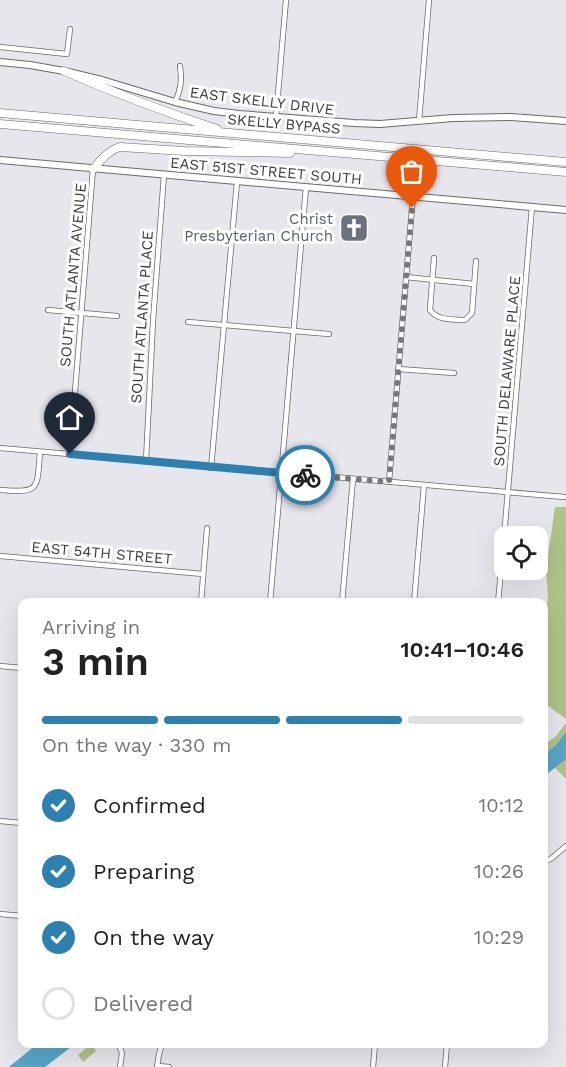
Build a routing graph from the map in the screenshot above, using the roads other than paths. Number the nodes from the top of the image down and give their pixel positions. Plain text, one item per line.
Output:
1 (286, 0) edge
2 (429, 0) edge
3 (70, 28) dead end
4 (0, 47) edge
5 (6, 48) junction
6 (3, 63) edge
7 (180, 66) dead end
8 (64, 70) junction
9 (175, 102) junction
10 (0, 113) edge
11 (276, 117) junction
12 (566, 120) edge
13 (419, 122) junction
14 (0, 124) edge
15 (230, 133) junction
16 (364, 155) junction
17 (0, 160) edge
18 (566, 162) edge
19 (93, 169) junction
20 (566, 172) edge
21 (164, 175) junction
22 (237, 182) junction
23 (306, 187) junction
24 (413, 196) junction
25 (532, 207) junction
26 (566, 210) edge
27 (434, 258) dead end
28 (476, 261) dead end
29 (406, 277) junction
30 (433, 280) junction
31 (474, 284) junction
32 (48, 310) dead end
33 (82, 313) junction
34 (117, 316) dead end
35 (188, 322) dead end
36 (223, 325) junction
37 (293, 331) junction
38 (329, 334) dead end
39 (398, 369) junction
40 (454, 373) dead end
41 (0, 448) edge
42 (40, 452) junction
43 (70, 454) junction
44 (146, 461) junction
45 (211, 468) junction
46 (282, 473) junction
47 (353, 479) junction
48 (389, 482) junction
49 (424, 485) junction
50 (0, 490) edge
51 (508, 492) junction
52 (564, 497) dead end
53 (505, 526) edge
54 (207, 528) dead end
55 (0, 556) edge
56 (203, 574) junction
57 (500, 580) edge
58 (201, 598) edge
59 (270, 598) edge
60 (342, 598) edge
61 (414, 598) edge
62 (498, 598) edge
63 (0, 666) edge
64 (18, 668) edge
65 (0, 821) edge
66 (18, 823) edge
67 (566, 846) edge
68 (548, 860) edge
69 (0, 914) edge
70 (18, 916) edge
71 (120, 1048) dead end
72 (161, 1048) edge
73 (375, 1048) edge
74 (447, 1048) edge
75 (158, 1066) edge
76 (120, 1067) edge
77 (169, 1067) edge
78 (373, 1067) edge
79 (445, 1067) edge

1 - 11 street
2 - 13 street
3 - 5 street
4 - 5 street
5 - 6 street
6 - 8 main road, EAST SKELLY DRIVE
7 - 9 street
8 - 9 main road, EAST SKELLY DRIVE
8 - 15 highway
9 - 11 main road, EAST SKELLY DRIVE
10 - 15 highway, SKELLY BYPASS
11 - 13 main road, EAST SKELLY DRIVE
12 - 13 main road, EAST SKELLY DRIVE
14 - 16 highway, SKELLY BYPASS
15 - 18 highway, SKELLY BYPASS
16 - 19 highway
16 - 20 highway, SKELLY BYPASS
17 - 19 main road, EAST 51ST STREET SOUTH
19 - 21 main road, EAST 51ST STREET SOUTH
19 - 33 street, SOUTH ATLANTA AVENUE
21 - 22 main road, EAST 51ST STREET SOUTH
21 - 44 street, SOUTH ATLANTA PLACE
22 - 23 main road, EAST 51ST STREET SOUTH
22 - 36 street
23 - 24 main road, EAST 51ST STREET SOUTH
23 - 37 street
24 - 25 main road, EAST 51ST STREET SOUTH
24 - 29 street
25 - 26 main road, EAST 51ST STREET SOUTH
25 - 51 street, SOUTH DELAWARE PLACE
27 - 30 street
28 - 31 street
29 - 30 street
29 - 39 street
30 - 31 street
30 - 31 street
32 - 33 street
33 - 34 street
33 - 43 street, SOUTH ATLANTA AVENUE
35 - 36 street
36 - 37 street
36 - 45 street
37 - 38 street
37 - 46 street
39 - 40 street
39 - 48 street
41 - 42 street
42 - 43 street
42 - 50 street
43 - 44 street
44 - 45 street
45 - 46 street
46 - 47 street
46 - 59 street
47 - 48 street
47 - 60 street
48 - 49 street
49 - 51 street
49 - 61 street
51 - 52 street
51 - 53 street, SOUTH DELAWARE PLACE
54 - 56 street
55 - 56 street, EAST 54TH STREET
56 - 58 street
57 - 62 street, SOUTH DELAWARE PLACE
63 - 64 street
65 - 66 street
67 - 68 street
69 - 70 street
71 - 76 street
72 - 75 street
73 - 78 street
74 - 79 street
75 - 77 street

